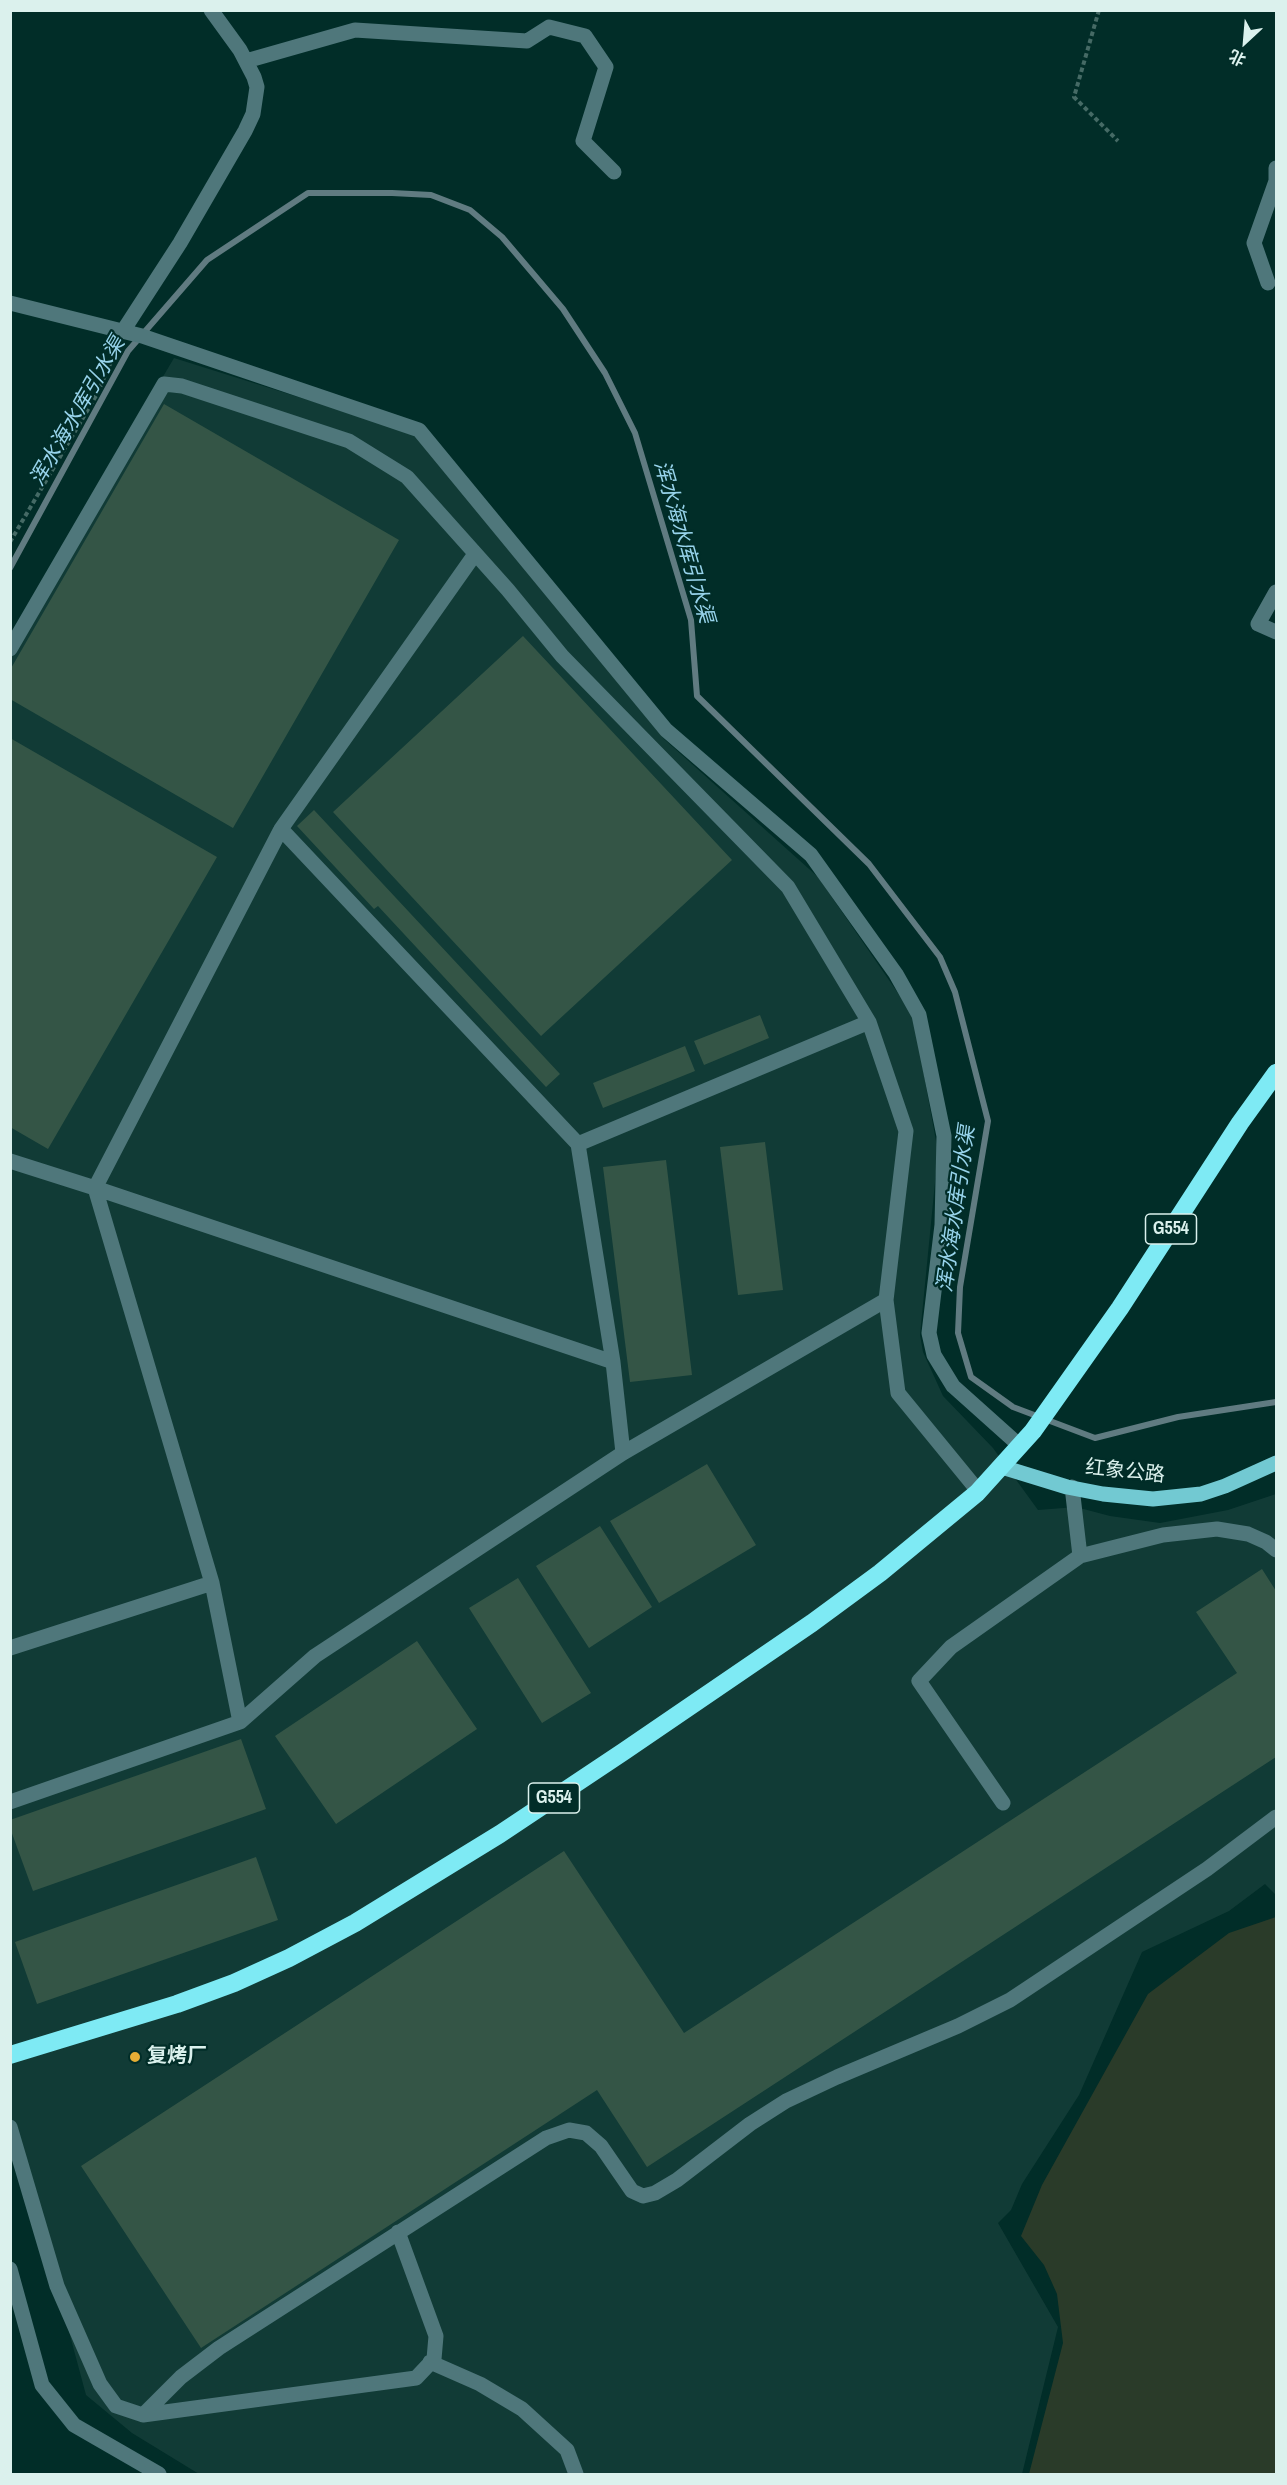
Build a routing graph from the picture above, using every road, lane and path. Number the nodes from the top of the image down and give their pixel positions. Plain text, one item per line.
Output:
1 (211, 10) edge
2 (1099, 10) edge
3 (246, 61) junction
4 (1118, 141) dead end
5 (1276, 168) edge
6 (615, 171) dead end
7 (1268, 284) dead end
8 (10, 303) edge
9 (123, 331) junction
10 (10, 542) edge
11 (475, 554) junction
12 (1276, 592) edge
13 (1276, 632) edge
14 (10, 649) edge
15 (280, 829) junction
16 (869, 1022) junction
17 (1276, 1073) edge
18 (578, 1144) junction
19 (10, 1161) edge
20 (95, 1188) junction
21 (886, 1300) junction
22 (613, 1362) junction
23 (1020, 1446) junction
24 (623, 1453) junction
25 (1276, 1463) edge
26 (1002, 1467) junction
27 (1072, 1487) junction
28 (979, 1492) junction
29 (1276, 1550) edge
30 (1080, 1556) junction
31 (212, 1583) junction
32 (10, 1648) edge
33 (240, 1722) junction
34 (10, 1802) edge
35 (1004, 1803) dead end
36 (1276, 1817) edge
37 (10, 2055) edge
38 (10, 2127) edge
39 (398, 2232) junction
40 (10, 2269) edge
41 (430, 2362) junction
42 (143, 2415) junction
43 (159, 2475) edge
44 (576, 2475) edge

1 - 3 street
2 - 4 path
3 - 6 street
3 - 9 street
5 - 7 street
8 - 9 street
9 - 10 path
9 - 23 street
11 - 14 street
11 - 15 street
11 - 16 street
12 - 13 street
15 - 18 street
15 - 20 street
16 - 18 street
16 - 21 street
17 - 23 highway, G554
18 - 22 street
19 - 20 street
20 - 22 street
20 - 31 street
21 - 24 street
21 - 28 street
22 - 24 street
23 - 26 highway, G554
24 - 33 street
25 - 27 main road, 红象公路
26 - 27 main road, 红象公路
26 - 28 highway, G554
27 - 30 street
28 - 37 highway, G554
29 - 30 street
30 - 35 street
31 - 32 street
31 - 33 street
33 - 34 street
36 - 39 street
38 - 42 street
39 - 41 street
39 - 42 street
40 - 43 street
41 - 42 street
41 - 44 street

